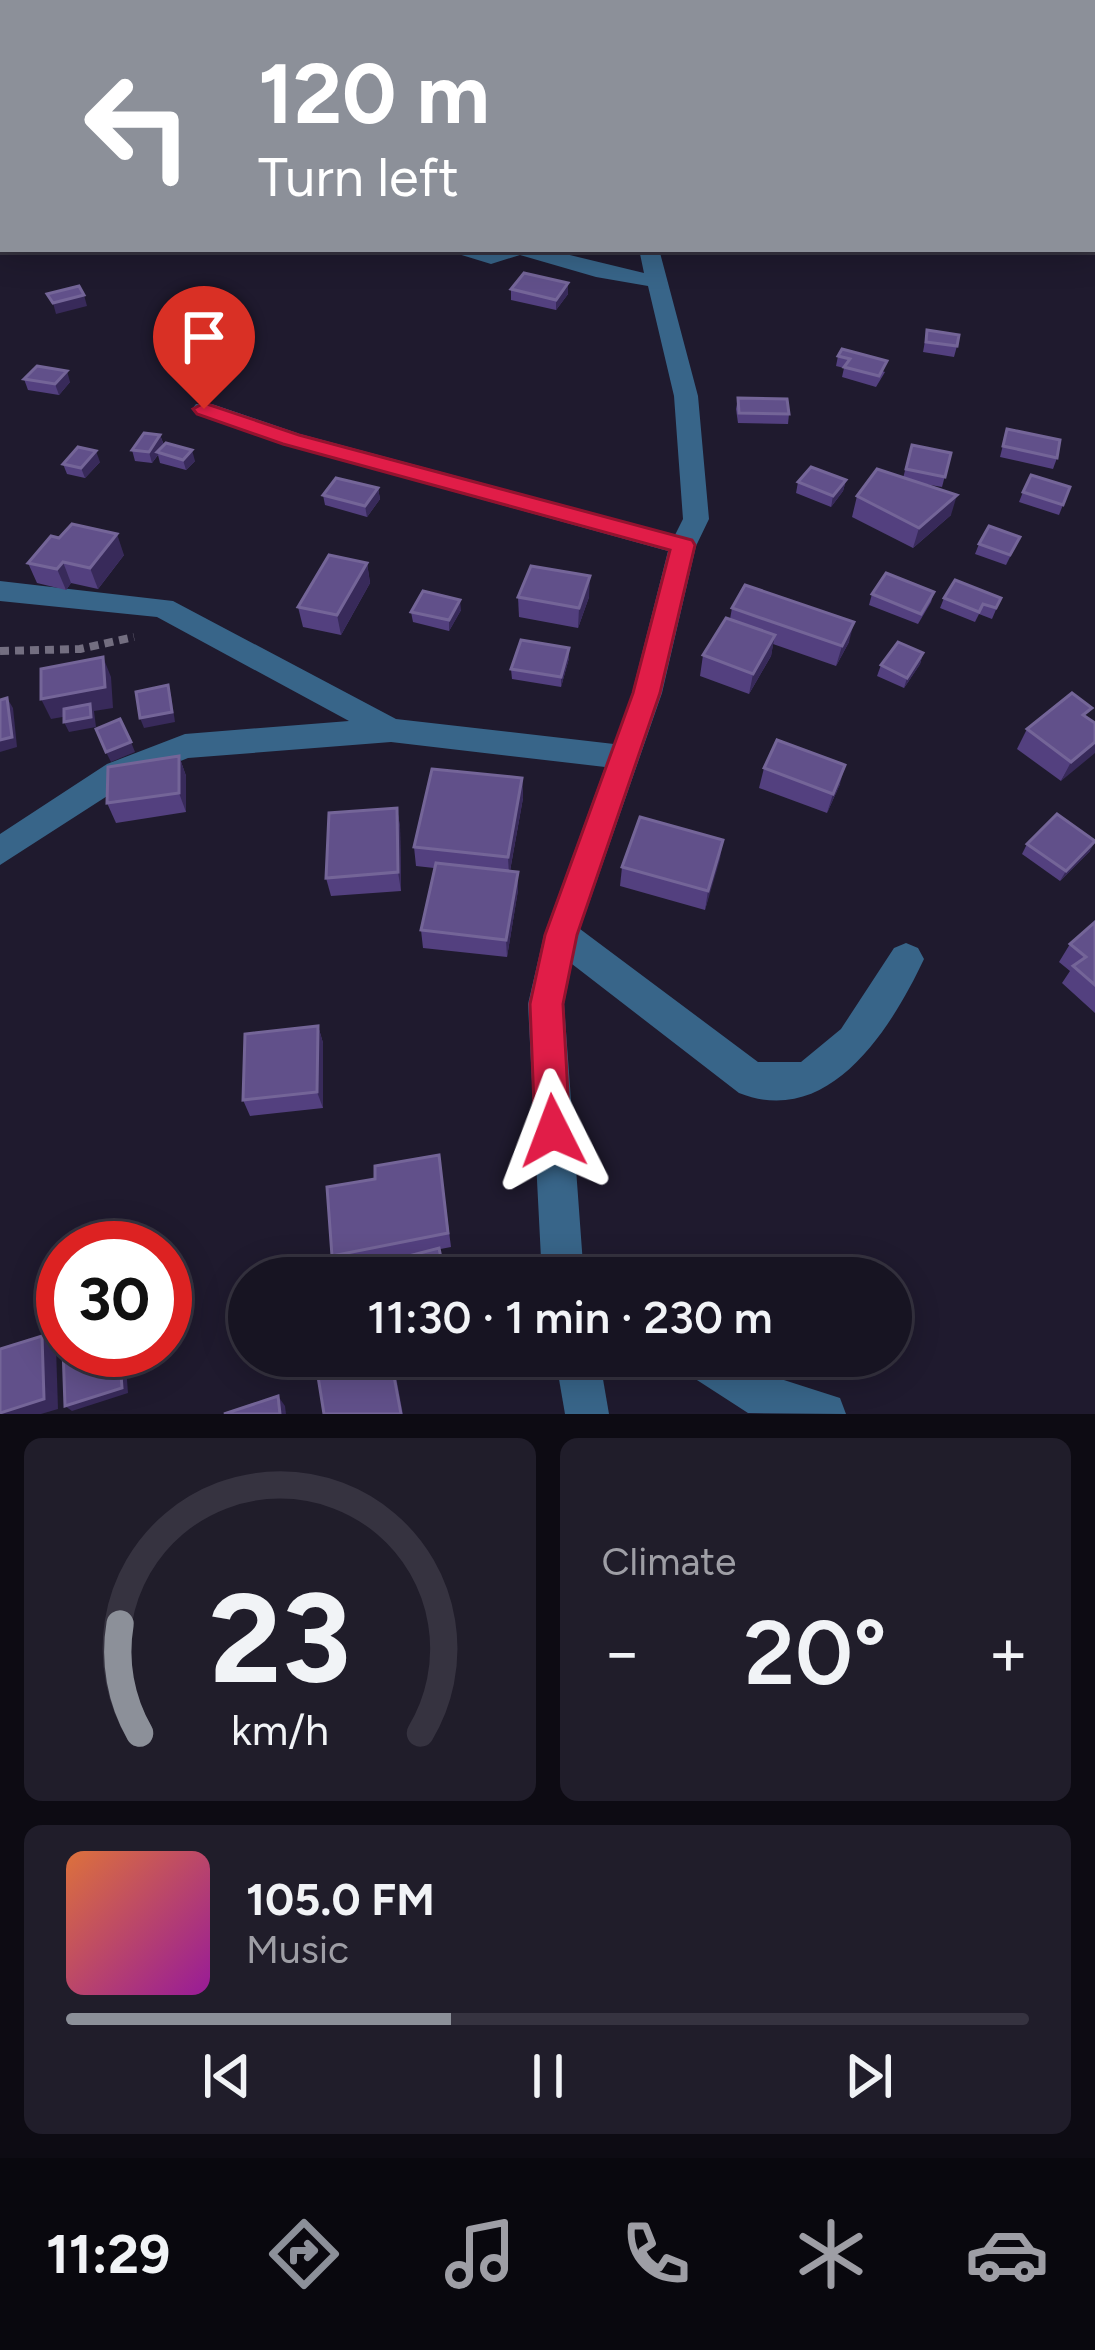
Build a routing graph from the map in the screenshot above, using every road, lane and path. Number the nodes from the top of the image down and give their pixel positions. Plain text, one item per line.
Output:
1 (465, 252) edge
2 (510, 252) edge
3 (530, 252) edge
4 (650, 252) edge
5 (659, 282) junction
6 (204, 409) dead end
7 (683, 545) junction
8 (0, 591) edge
9 (163, 608) junction
10 (0, 652) edge
11 (391, 730) junction
12 (624, 757) junction
13 (0, 851) edge
14 (561, 935) junction
15 (906, 958) dead end
16 (568, 1257) edge
17 (581, 1377) edge
18 (728, 1377) edge
19 (587, 1414) edge
20 (824, 1414) edge

1 - 2 street
3 - 5 street
4 - 5 street
5 - 7 street
6 - 7 street
7 - 12 street
8 - 9 street
9 - 10 path
9 - 11 street
11 - 12 street
11 - 13 street
12 - 14 street
14 - 15 street
14 - 16 street
17 - 19 street
18 - 20 street

